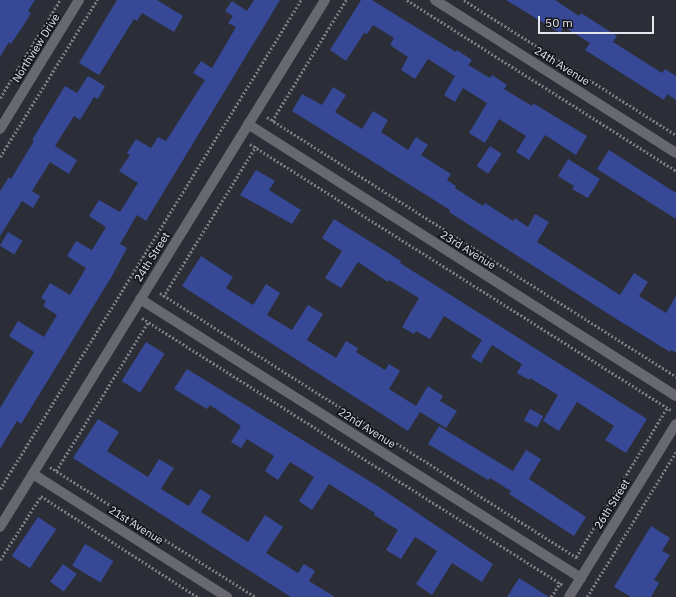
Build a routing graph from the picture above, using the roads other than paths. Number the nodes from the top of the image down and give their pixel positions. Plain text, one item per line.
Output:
1 (80, 0) edge
2 (325, 0) edge
3 (435, 0) edge
4 (248, 124) junction
5 (0, 129) edge
6 (676, 153) edge
7 (140, 299) junction
8 (676, 396) edge
9 (676, 424) edge
10 (33, 474) junction
11 (0, 527) edge
12 (581, 578) junction
13 (571, 594) edge
14 (227, 597) edge

1 - 5 street, Northview Drive
2 - 4 street, 24th Street
3 - 6 street, 24th Avenue
4 - 7 street, 24th Street
4 - 8 street, 23rd Avenue
7 - 10 street, 24th Street
7 - 12 street, 22nd Avenue
9 - 12 street, 26th Street
10 - 11 street, 24th Street
10 - 14 street, 21st Avenue
12 - 13 street, 26th Street

